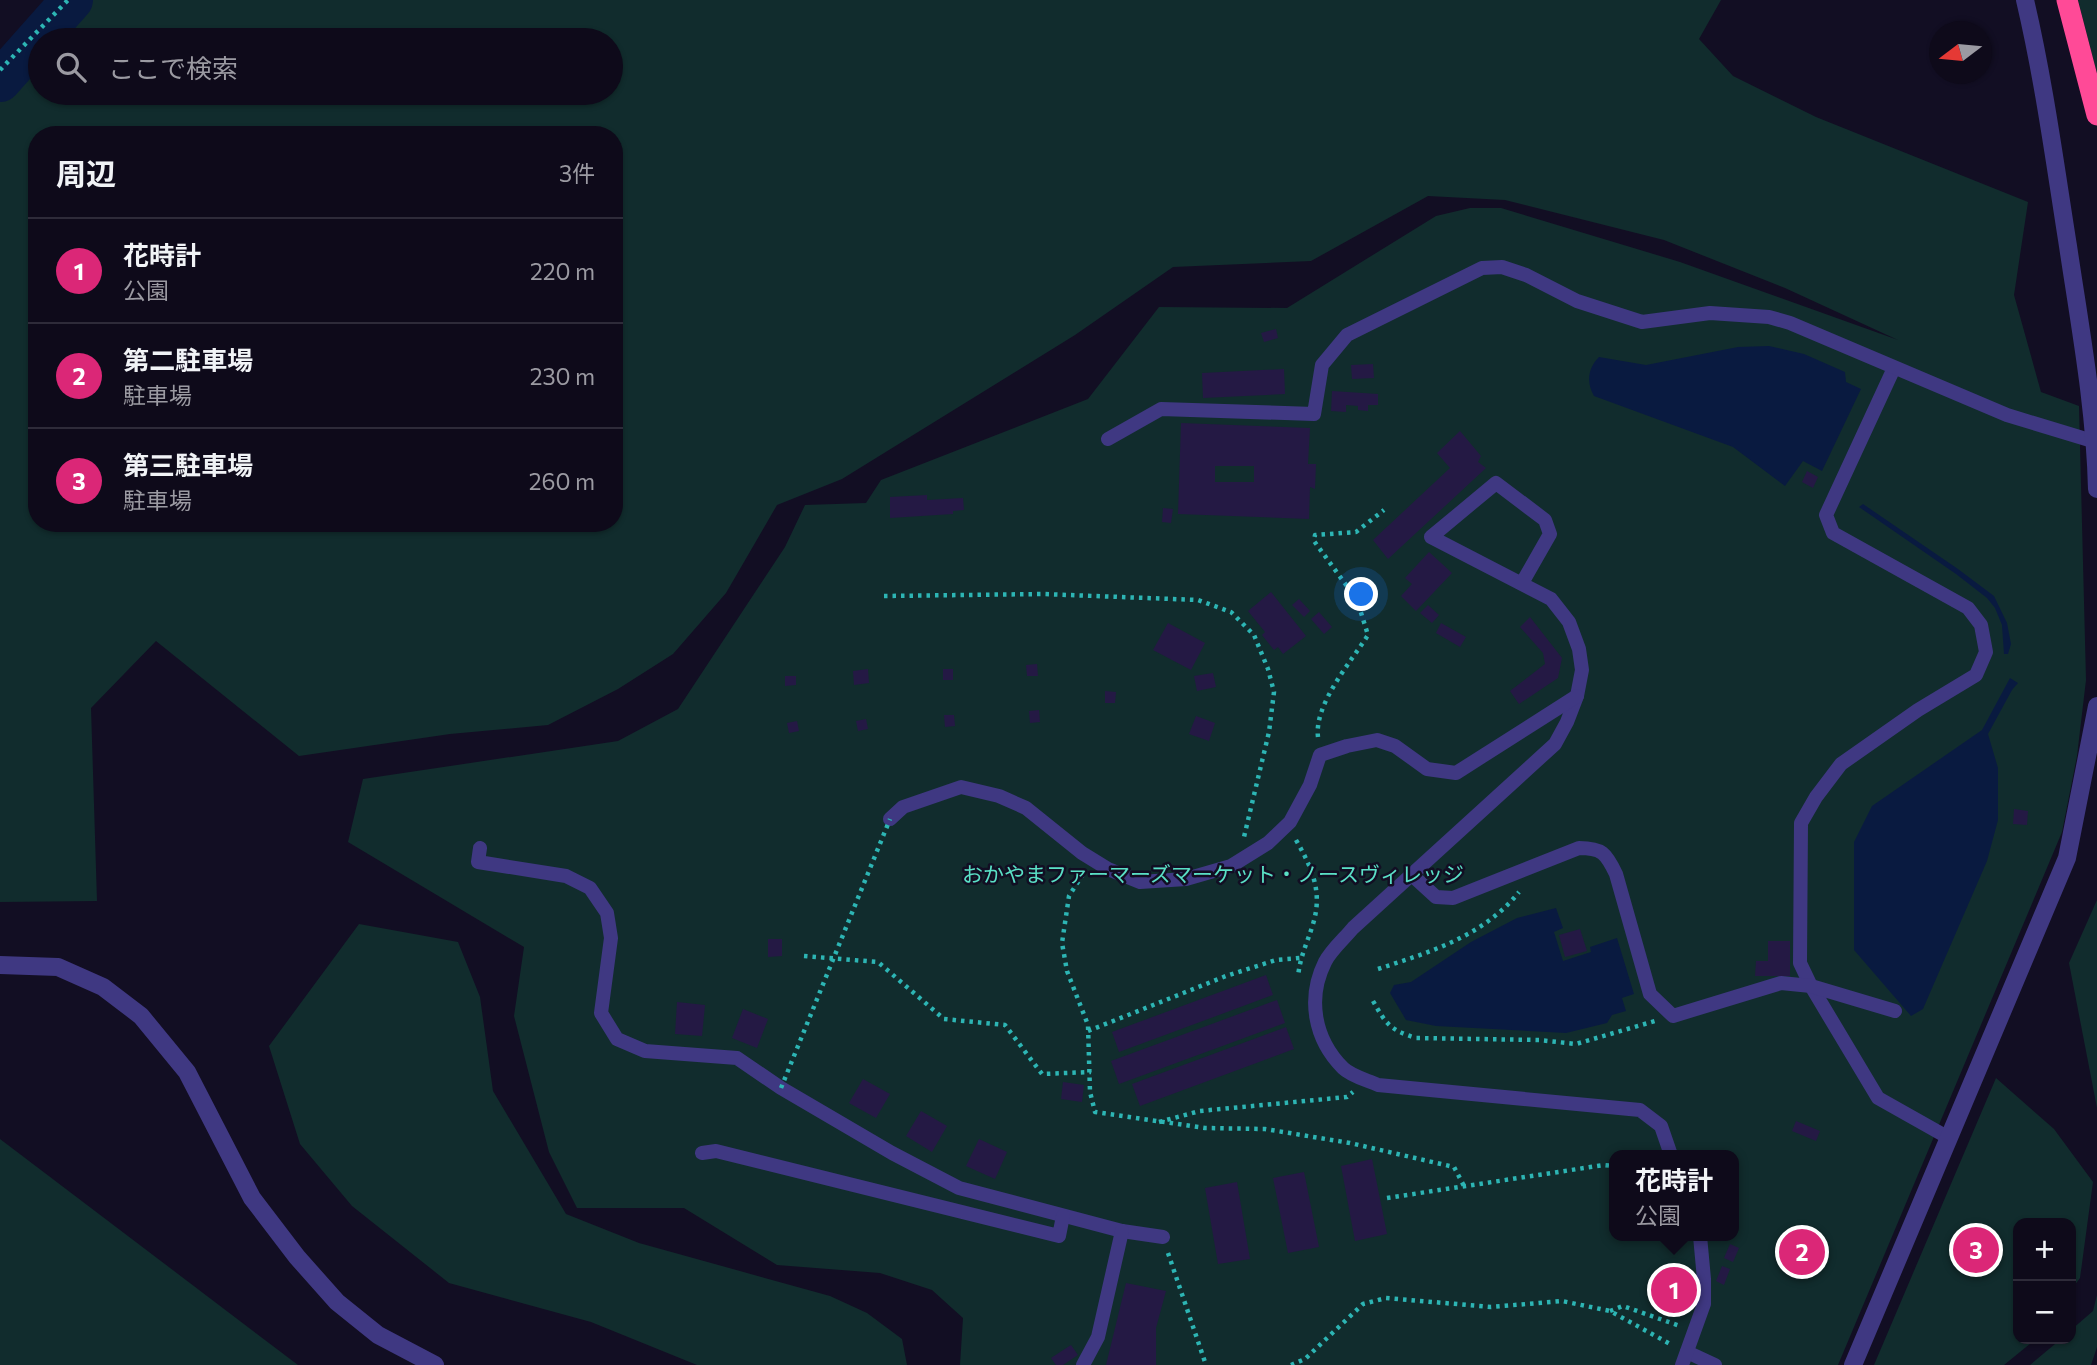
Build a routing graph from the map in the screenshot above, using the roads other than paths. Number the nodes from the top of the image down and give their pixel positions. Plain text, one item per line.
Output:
1 (2025, 0) edge
2 (2067, 0) edge
3 (2097, 115) edge
4 (1894, 368) junction
5 (1108, 439) dead end
6 (2096, 442) edge
7 (2097, 489) edge
8 (1522, 583) junction
9 (1577, 696) junction
10 (2097, 706) edge
11 (890, 819) road end
12 (480, 848) dead end
13 (1413, 876) junction
14 (0, 965) edge
15 (1811, 986) junction
16 (1895, 1011) dead end
17 (1949, 1138) junction
18 (1669, 1150) edge
19 (702, 1153) dead end
20 (1063, 1216) junction
21 (1122, 1231) junction
22 (1163, 1237) road end
23 (1700, 1241) edge
24 (1684, 1359) edge
25 (435, 1365) edge
26 (1083, 1365) edge
27 (1715, 1365) edge
28 (1853, 1365) edge

1 - 6 street
2 - 3 highway
4 - 5 lane
4 - 6 lane
4 - 15 lane
6 - 7 street
8 - 8 lane
8 - 9 lane
9 - 11 lane
9 - 13 lane
10 - 17 street
12 - 20 lane
13 - 15 lane
13 - 18 lane
14 - 25 street
15 - 16 lane
15 - 17 lane
17 - 28 street
19 - 20 lane
20 - 21 lane
21 - 22 lane
21 - 26 lane
23 - 24 lane
24 - 27 lane

